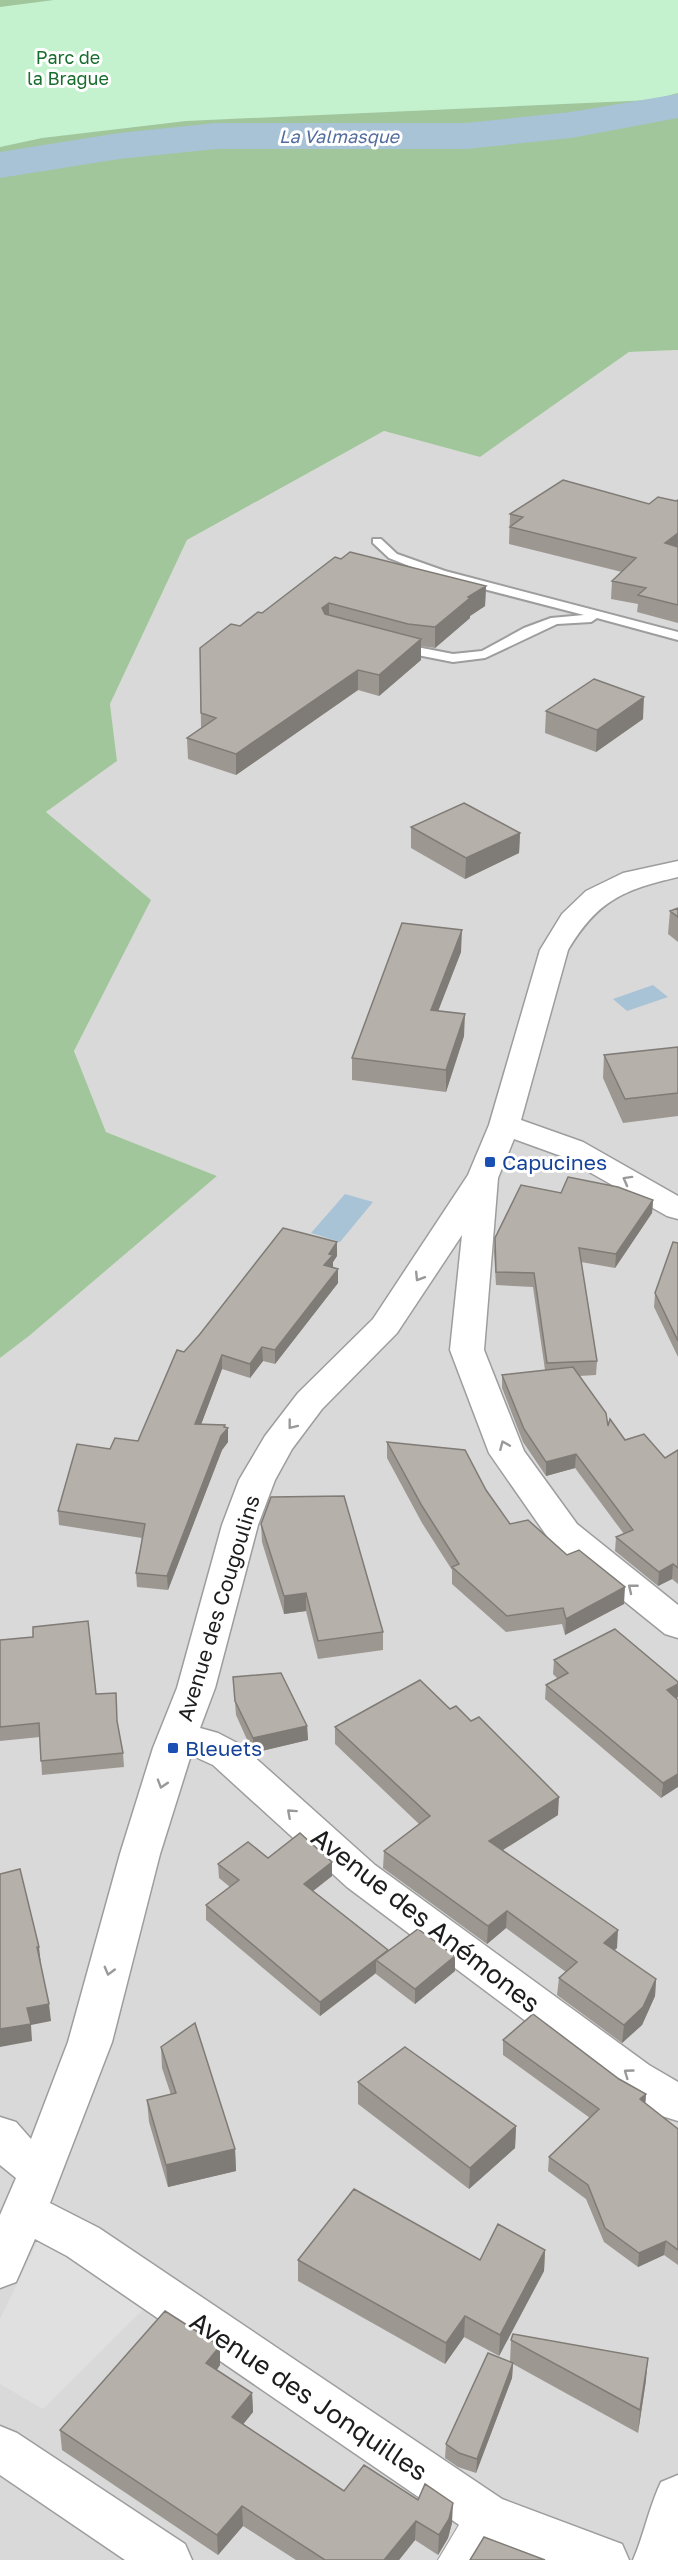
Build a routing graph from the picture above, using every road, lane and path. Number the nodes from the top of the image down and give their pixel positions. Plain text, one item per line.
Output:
1 (377, 541) dead end
2 (601, 618) junction
3 (678, 636) edge
4 (393, 646) edge
5 (678, 869) edge
6 (504, 1125) junction
7 (678, 1209) edge
8 (460, 1242) junction
9 (678, 1625) edge
10 (177, 1738) junction
11 (678, 2103) edge
12 (0, 2135) edge
13 (43, 2167) junction
14 (24, 2214) junction
15 (0, 2268) edge
16 (0, 2448) edge
17 (678, 2498) edge
18 (485, 2514) junction
19 (167, 2560) edge
20 (457, 2560) edge
21 (604, 2560) edge
22 (658, 2560) edge

1 - 2 lane
2 - 3 lane
2 - 4 lane
5 - 6 street, Avenue des Cougoulins
7 -> 6 street
6 - 8 street, Avenue des Cougoulins
9 -> 8 street
8 -> 10 street, Avenue des Cougoulins
11 -> 10 street, Avenue des Anémones
10 -> 13 street, Avenue des Cougoulins
12 - 13 street
13 - 14 street, Avenue des Cougoulins
14 - 15 street, Avenue des Cougoulins
14 - 18 street, Avenue des Jonquilles
16 - 19 street
17 - 22 street
18 - 20 street
18 - 21 street, Avenue des Jonquilles

